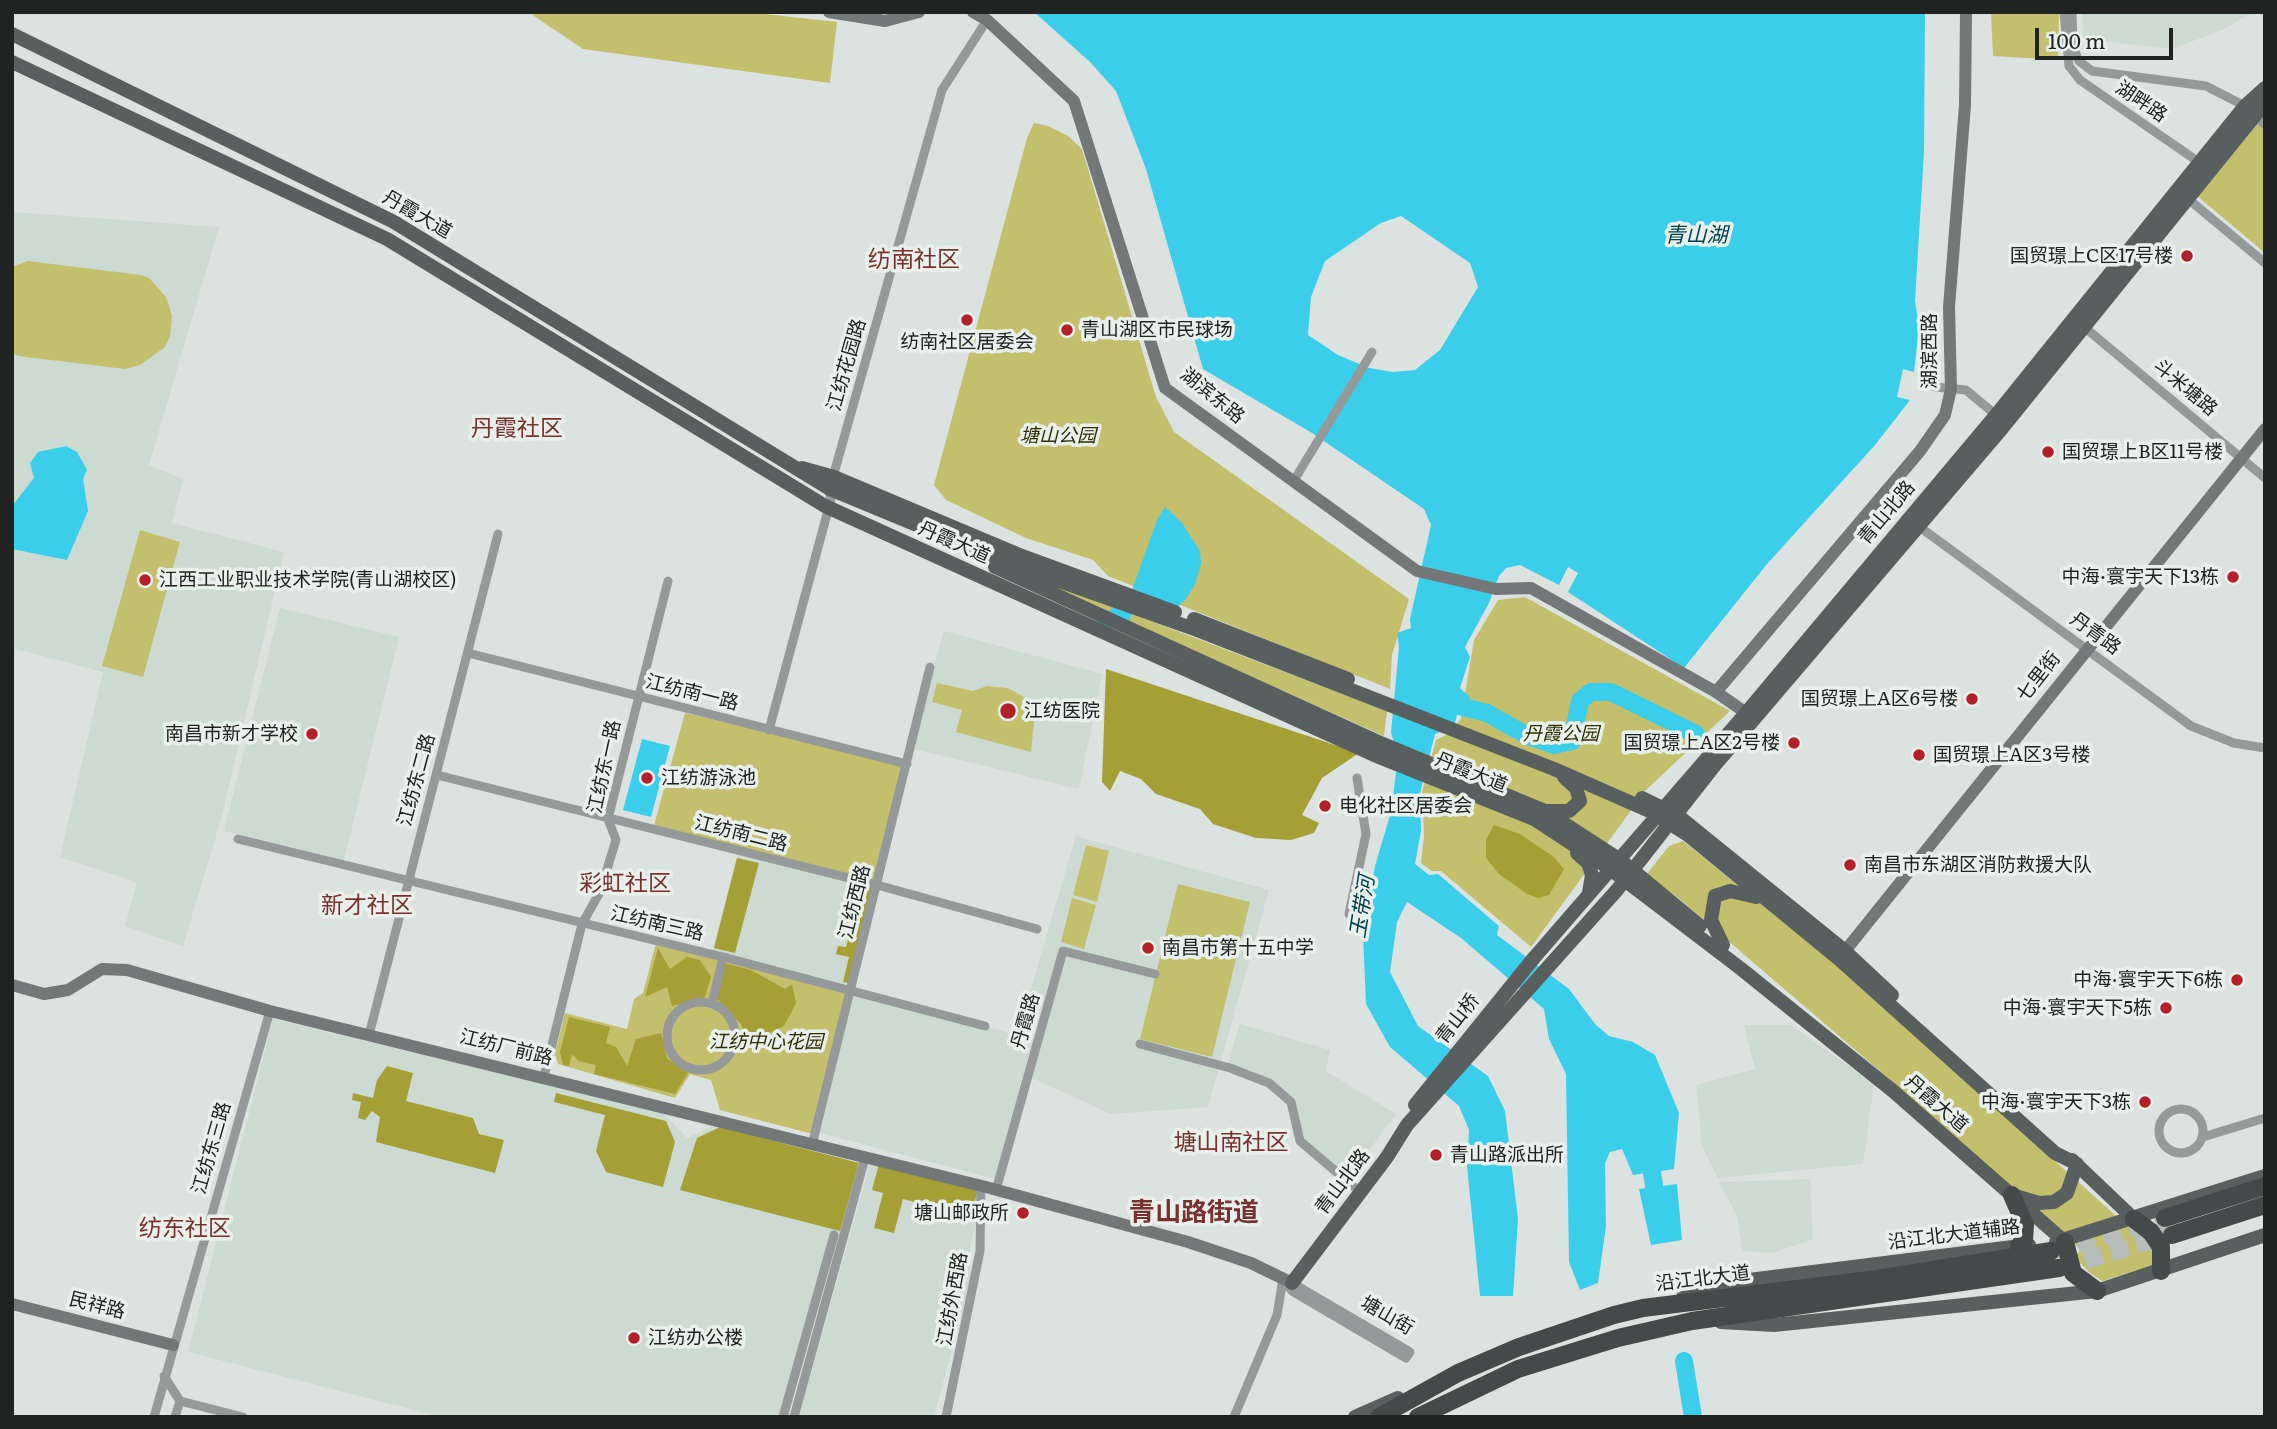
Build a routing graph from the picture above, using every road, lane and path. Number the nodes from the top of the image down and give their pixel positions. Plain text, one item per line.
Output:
1 (829, 12) edge
2 (919, 12) edge
3 (973, 12) edge
4 (1966, 12) edge
5 (2064, 12) edge
6 (2072, 12) edge
7 (986, 20) junction
8 (12, 34) edge
9 (12, 62) edge
10 (2265, 88) edge
11 (2251, 106) edge
12 (2265, 125) edge
13 (2204, 166) junction
14 (2187, 198) junction
15 (2265, 263) edge
16 (2083, 326) junction
17 (1372, 352) dead end
18 (1935, 387) dead end
19 (1951, 388) junction
20 (1996, 415) junction
21 (2265, 429) edge
22 (2241, 458) junction
23 (2265, 478) edge
24 (1293, 482) junction
25 (831, 493) junction
26 (1917, 526) junction
27 (498, 534) dead end
28 (668, 581) dead end
29 (2085, 649) junction
30 (468, 653) junction
31 (930, 667) dead end
32 (1716, 692) junction
33 (638, 697) junction
34 (1750, 716) junction
35 (1454, 728) junction
36 (769, 730) junction
37 (2265, 748) edge
38 (907, 764) junction
39 (1554, 769) junction
40 (437, 775) junction
41 (1445, 776) junction
42 (1357, 778) dead end
43 (1694, 782) junction
44 (1636, 795) junction
45 (1545, 811) junction
46 (1660, 811) junction
47 (608, 819) junction
48 (1674, 819) junction
49 (1704, 836) junction
50 (1562, 837) junction
51 (239, 839) dead end
52 (1615, 864) junction
53 (1629, 875) junction
54 (409, 881) junction
55 (877, 885) junction
56 (1588, 897) junction
57 (1761, 898) junction
58 (1602, 908) junction
59 (1349, 914) dead end
60 (1672, 916) junction
61 (582, 924) junction
62 (1037, 929) dead end
63 (1723, 945) junction
64 (1845, 951) junction
65 (723, 957) junction
66 (1533, 959) joint
67 (1547, 969) joint
68 (1155, 974) dead end
69 (12, 985) edge
70 (851, 990) junction
71 (712, 1004) junction
72 (270, 1011) junction
73 (985, 1026) dead end
74 (369, 1035) junction
75 (1140, 1044) dead end
76 (544, 1077) junction
77 (1420, 1105) junction
78 (2265, 1118) edge
79 (2203, 1137) junction
80 (812, 1144) junction
81 (865, 1158) junction
82 (2077, 1164) junction
83 (2265, 1176) edge
84 (1353, 1186) junction
85 (2265, 1186) edge
86 (988, 1188) junction
87 (2015, 1196) junction
88 (2265, 1205) edge
89 (2134, 1219) junction
90 (834, 1235) dead end
91 (2265, 1235) edge
92 (2058, 1246) junction
93 (2020, 1247) junction
94 (2059, 1268) tunnel mouth
95 (2161, 1271) junction
96 (1287, 1281) junction
97 (2097, 1291) junction
98 (12, 1304) edge
99 (1643, 1308) junction
100 (12, 1310) edge
101 (1692, 1321) junction
102 (172, 1348) junction
103 (1458, 1373) junction
104 (164, 1376) junction
105 (180, 1401) junction
106 (154, 1417) edge
107 (175, 1417) edge
108 (243, 1417) edge
109 (783, 1417) edge
110 (794, 1417) edge
111 (946, 1417) edge
112 (952, 1417) edge
113 (1234, 1417) edge
114 (1355, 1417) edge
115 (1379, 1417) edge
116 (1418, 1417) edge

1 - 2 street
3 - 7 street, 湖滨东路
4 - 19 street, 湖滨西路
5 - 13 street, 湖畔路
6 - 11 street, 湖畔路
7 - 24 street, 湖滨东路
7 - 25 street, 江纺花园路
8 - 25 main road, 丹霞大道
9 - 25 main road, 丹霞大道
10 - 11 main road, 青山北路
11 - 12 street
11 - 13 main road, 青山北路
13 - 14 main road, 青山北路
13 - 20 main road, 青山北路
14 - 15 street
14 - 16 main road, 青山北路
16 - 22 street, 斗米塘路
16 - 26 main road, 青山北路
17 - 24 street
18 - 19 street
19 - 20 street
19 - 32 street, 湖滨西路
20 - 34 main road, 青山北路
21 - 22 street, 七里街
22 - 23 street, 斗米塘路
22 - 29 street, 七里街
24 - 32 street, 湖滨东路
25 - 35 main road, 丹霞大道
25 - 36 street, 江纺花园路
25 - 41 main road, 丹霞大道
26 - 29 street, 丹青路
26 - 34 main road, 青山北路
27 - 30 street, 江纺东二路
28 - 33 street, 江纺东一路
29 - 37 street, 丹青路
29 - 64 street, 七里街
30 - 33 street, 江纺南一路
30 - 40 street, 江纺东二路
31 - 38 street, 江纺西路
32 - 34 street
33 - 36 street, 江纺南一路
33 - 47 street, 江纺东一路
34 - 43 main road, 青山北路
35 - 39 main road, 丹霞大道
35 - 44 main road, 丹霞大道
36 - 38 street, 江纺南一路
38 - 55 street, 江纺西路
39 - 45 main road
39 - 46 main road, 丹霞大道
40 - 47 street, 江纺南二路
40 - 54 street, 江纺东二路
41 - 45 main road, 丹霞大道
41 - 50 main road, 丹霞大道
42 - 59 street
43 - 44 main road
43 - 46 main road, 青山北路
43 - 48 main road, 青山北路
43 - 49 main road
44 - 46 main road, 丹霞大道
45 - 52 main road, 丹霞大道
46 - 48 main road, 丹霞大道
46 - 52 main road, 青山北路
47 - 55 street, 江纺南二路
47 - 61 street, 江纺东一路
48 - 49 main road, 丹霞大道
48 - 53 main road, 青山北路
48 - 57 main road, 丹霞大道
49 - 64 main road, 丹霞大道
50 - 52 main road, 丹霞大道
50 - 56 main road
51 - 54 street, 江纺南三路
52 - 53 main road, 丹霞大道
52 - 56 main road, 青山北路
53 - 58 main road, 青山北路
53 - 60 main road, 丹霞大道
53 - 63 main road, 丹霞大道
54 - 61 street, 江纺南三路
54 - 74 street, 江纺东二路
55 - 62 street, 江纺南二路
55 - 70 street, 江纺西路
56 - 66 main road, 青山北路
57 - 63 main road
57 - 82 main road, 丹霞大道
58 - 60 main road
58 - 67 main road, 青山北路
60 - 87 main road, 丹霞大道
61 - 65 street, 江纺南三路
61 - 76 street, 江纺东一路
63 - 87 main road, 丹霞大道
64 - 82 main road, 丹霞大道
65 - 70 street, 江纺南三路
65 - 71 street
66 - 77 main road, 青山桥, bridge
67 - 77 main road, 青山桥
68 - 86 street, 丹霞路
69 - 72 street, 江纺厂前路
70 - 73 street, 江纺南三路
70 - 80 street, 江纺西路
71 - 71 street
72 - 74 street, 江纺厂前路
72 - 102 street, 江纺东三路
74 - 76 street, 江纺厂前路
75 - 84 street
76 - 80 street, 江纺厂前路
77 - 84 main road, 青山北路
77 - 96 main road, 青山北路
78 - 79 street
79 - 79 street
80 - 81 street, 江纺厂前路
81 - 86 street, 江纺厂前路
81 - 110 street
82 - 87 main road
82 - 89 main road, 丹霞大道
83 - 89 main road, 沿江北大道辅路
84 - 96 main road, 青山北路
85 - 88 highway
86 - 96 street, 塘山街
86 - 111 street, 江纺外西路
86 - 112 street, 江纺外西路
87 - 92 main road, 丹霞大道
87 - 93 highway
89 - 92 main road, 沿江北大道辅路
89 - 95 highway
90 - 109 street
91 - 95 main road
92 - 93 main road, 沿江北大道辅路
92 - 97 highway
92 - 99 highway, 沿江北大道
93 - 99 main road, 沿江北大道辅路
94 - 101 highway, 沿江北大道
95 - 97 main road
96 - 96 street, 塘山街
96 - 113 street
97 - 101 main road
98 - 102 street, 民祥路
99 - 103 highway, 沿江北大道
100 - 102 street, 民祥路
101 - 116 highway, 沿江北大道
102 - 104 street, 江纺东三路
103 - 114 main road
103 - 115 highway, 沿江北大道
104 - 105 street
104 - 106 street, 江纺东三路
105 - 107 street
105 - 108 street

